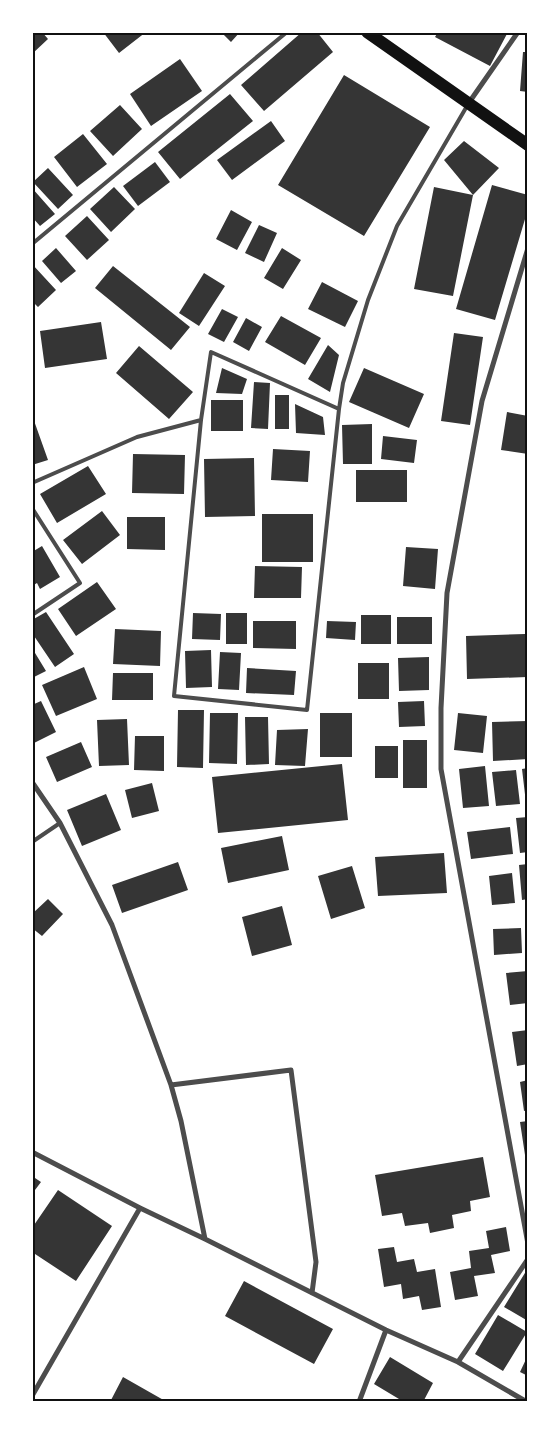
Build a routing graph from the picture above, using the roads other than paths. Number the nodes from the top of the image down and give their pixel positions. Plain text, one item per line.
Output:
1 (287, 32) edge
2 (367, 32) edge
3 (518, 32) edge
4 (468, 104) junction
5 (528, 145) edge
6 (32, 244) edge
7 (528, 248) edge
8 (339, 409) junction
9 (201, 420) junction
10 (32, 483) edge
11 (32, 508) edge
12 (32, 615) edge
13 (32, 782) edge
14 (60, 823) junction
15 (32, 842) edge
16 (171, 1085) junction
17 (32, 1152) edge
18 (140, 1208) junction
19 (205, 1239) junction
20 (528, 1244) edge
21 (528, 1259) edge
22 (312, 1293) junction
23 (386, 1330) junction
24 (458, 1362) junction
25 (32, 1396) edge
26 (359, 1402) edge
27 (527, 1402) edge

1 - 6 lane
2 - 4 main road
3 - 4 street
4 - 5 main road
4 - 8 lane
7 - 20 street
8 - 9 lane
8 - 9 lane
9 - 10 lane
11 - 12 lane
13 - 14 street
14 - 15 lane
14 - 16 street
16 - 19 street
16 - 22 street
17 - 18 street
18 - 19 street
18 - 25 street
19 - 22 street
21 - 24 street
22 - 23 street
23 - 24 street
23 - 26 street
24 - 27 street

